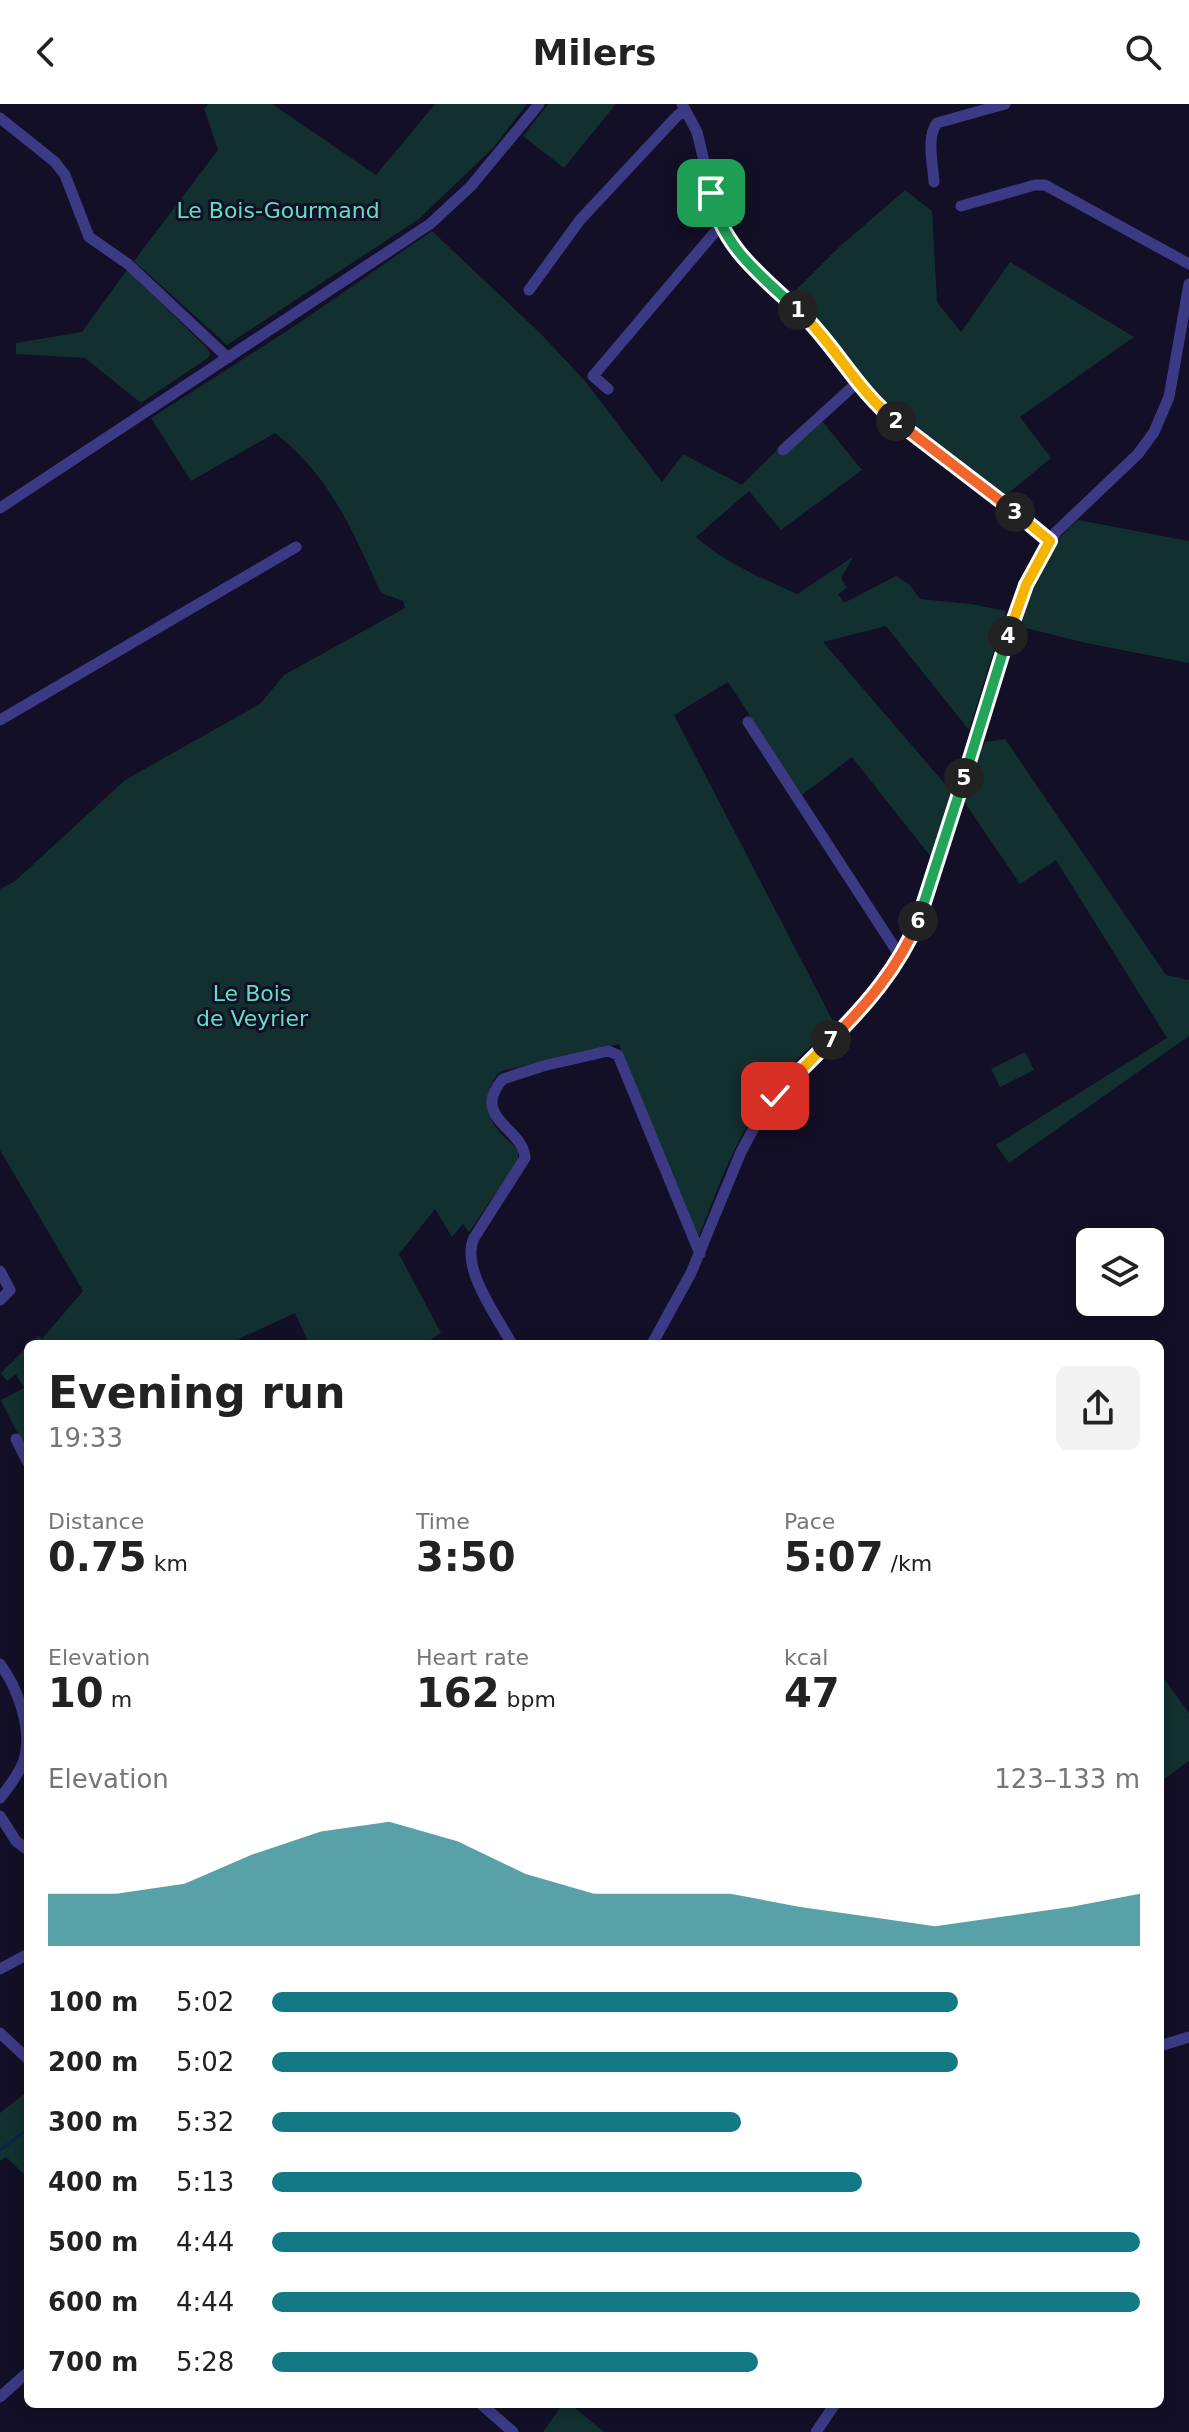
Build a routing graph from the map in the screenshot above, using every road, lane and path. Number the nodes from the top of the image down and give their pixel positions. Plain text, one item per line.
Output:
1 (539, 104) edge
2 (1005, 104) edge
3 (684, 107) edge
4 (0, 118) edge
5 (934, 182) dead end
6 (961, 206) dead end
7 (720, 226) junction
8 (1189, 264) edge
9 (1189, 284) edge
10 (529, 290) dead end
11 (228, 358) junction
12 (859, 381) junction
13 (608, 389) dead end
14 (783, 450) dead end
15 (0, 508) edge
16 (1050, 541) junction
17 (296, 547) dead end
18 (0, 720) edge
19 (748, 722) dead end
20 (900, 956) junction
21 (700, 1254) junction
22 (0, 1271) edge
23 (0, 1300) edge
24 (510, 1340) edge
25 (654, 1340) edge
26 (16, 1439) dead end
27 (24, 1455) edge
28 (0, 1664) edge
29 (24, 1731) edge
30 (24, 1757) edge
31 (0, 1798) edge
32 (0, 1816) edge
33 (24, 1847) edge
34 (24, 1956) edge
35 (0, 1969) edge
36 (0, 2033) edge
37 (1189, 2037) edge
38 (1164, 2045) edge
39 (24, 2055) edge
40 (24, 2376) edge
41 (0, 2397) edge
42 (486, 2408) edge
43 (832, 2408) edge
44 (513, 2432) edge
45 (816, 2432) edge

1 - 11 street
2 - 5 street
3 - 7 street
3 - 10 street
4 - 11 street
6 - 8 street
7 - 12 street
7 - 13 street
9 - 16 street
11 - 15 street
12 - 14 street
12 - 16 street
16 - 20 street
17 - 18 street
19 - 20 street
20 - 21 street
21 - 24 street
21 - 25 street
22 - 23 street
26 - 27 street
28 - 29 street
30 - 31 street
32 - 33 street
34 - 35 street
36 - 39 street
37 - 38 street
40 - 41 street
42 - 44 street
43 - 45 street

